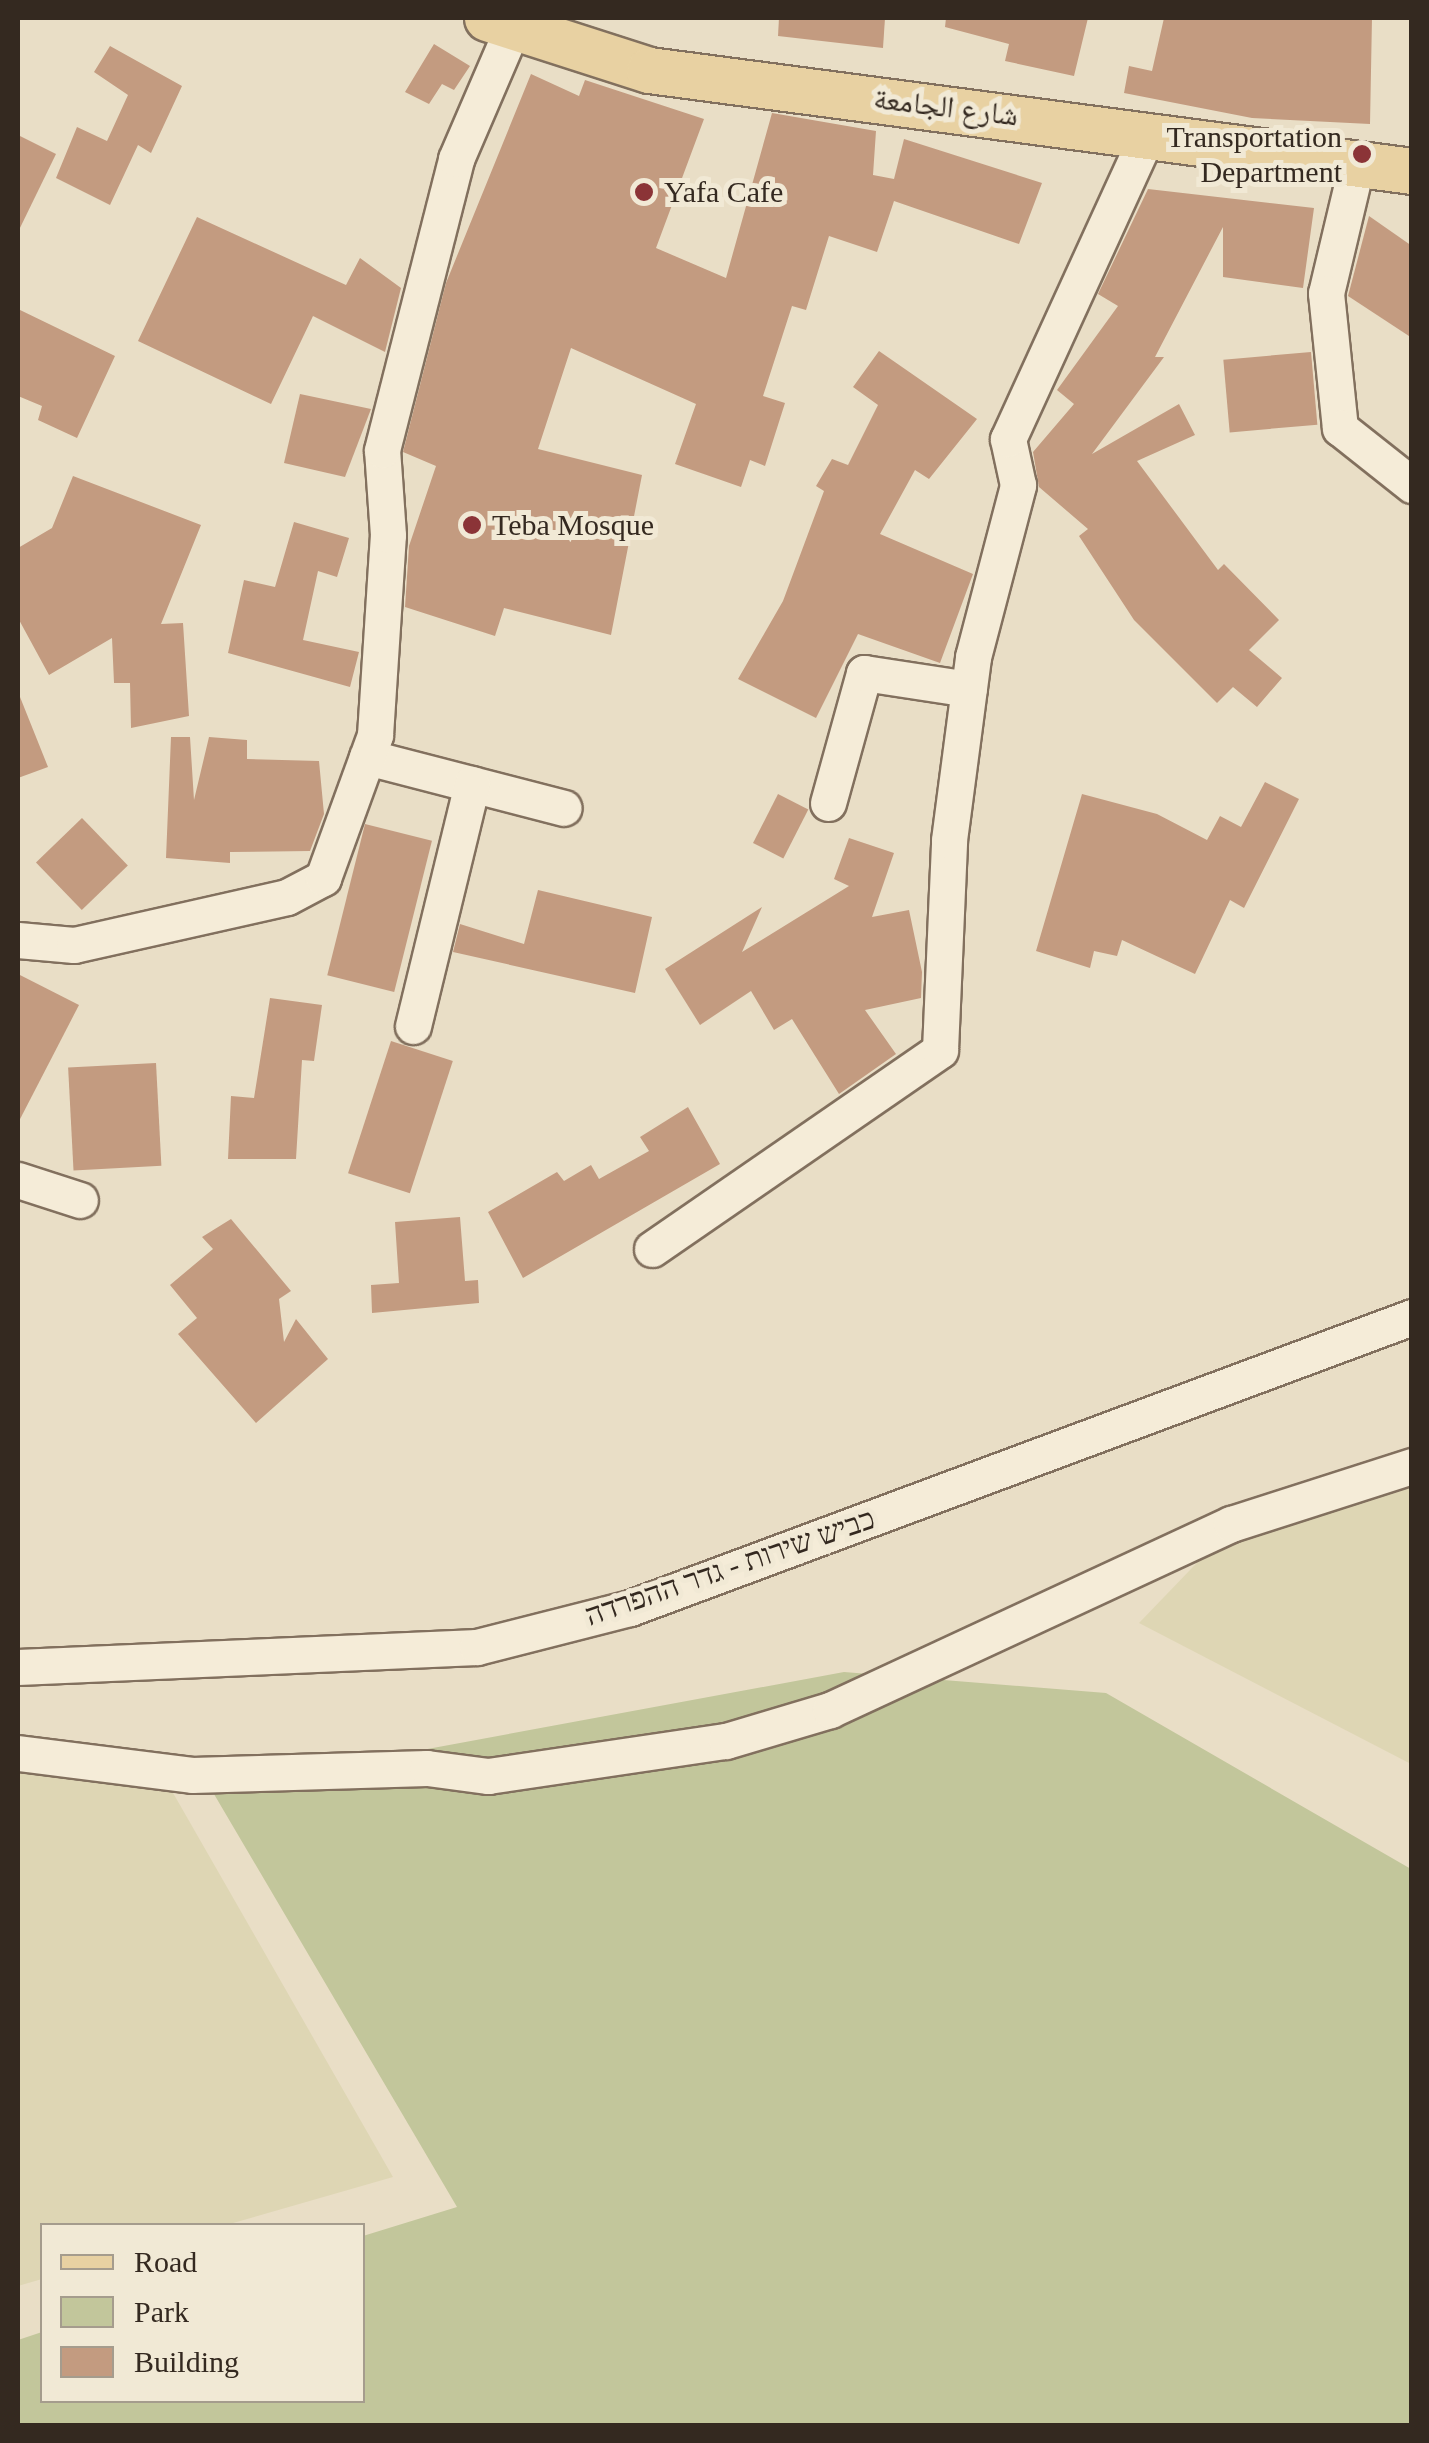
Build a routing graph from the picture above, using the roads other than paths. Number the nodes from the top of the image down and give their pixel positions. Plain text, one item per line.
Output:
1 (500, 23) edge
2 (1148, 133) junction
3 (1395, 160) edge
4 (1412, 486) edge
5 (969, 689) junction
6 (366, 758) junction
7 (472, 784) junction
8 (828, 803) dead end
9 (564, 808) dead end
10 (18, 938) edge
11 (413, 1026) dead end
12 (18, 1180) edge
13 (80, 1200) dead end
14 (652, 1249) dead end
15 (1412, 1317) edge
16 (1412, 1466) edge
17 (18, 1667) edge
18 (18, 1753) edge

1 - 2 main road, شارع الجامعة
1 - 6 street
2 - 3 main road, شارع الجامعة
2 - 5 street
3 - 4 street
5 - 8 street
5 - 14 street
6 - 7 street
6 - 10 street
7 - 9 street
7 - 11 street
12 - 13 street
15 - 17 street, כביש שירות - גדר ההפרדה
16 - 18 street

